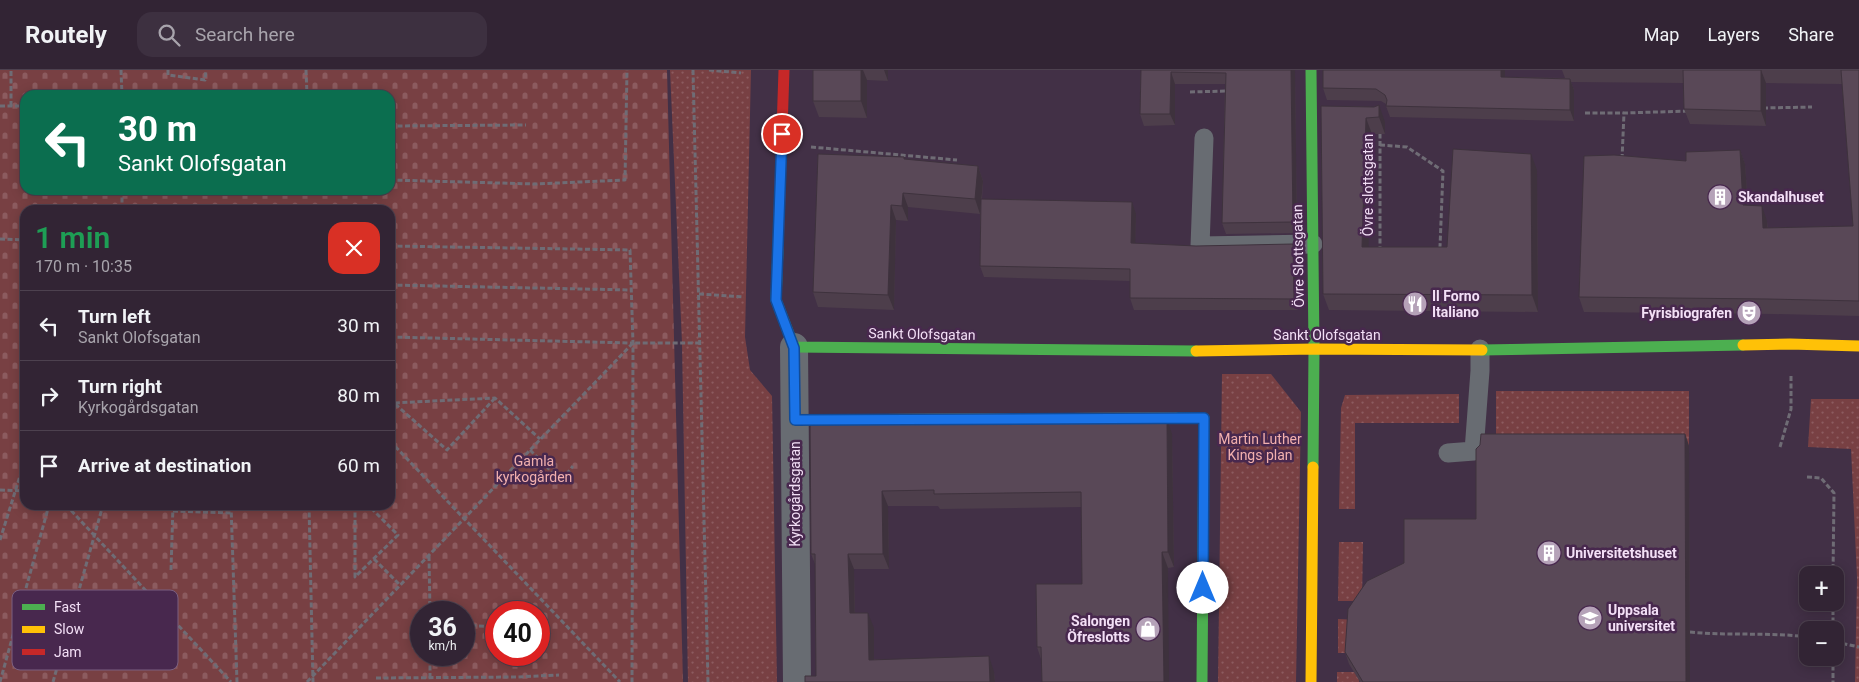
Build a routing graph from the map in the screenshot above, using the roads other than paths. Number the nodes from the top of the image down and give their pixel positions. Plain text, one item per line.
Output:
1 (784, 70) edge
2 (1311, 70) edge
3 (1312, 111) junction
4 (1331, 111) edge
5 (1204, 138) dead end
6 (1313, 244) junction
7 (1859, 346) edge
8 (794, 348) junction
9 (1314, 349) junction
10 (1480, 349) junction
11 (795, 420) junction
12 (1448, 453) dead end
13 (797, 682) edge
14 (1202, 682) edge
15 (1311, 682) edge

1 - 8 street, Kyrkogårdsgatan
2 - 3 street, Övre Slottsgatan
3 - 4 lane
3 - 6 street, Övre Slottsgatan
5 - 6 lane
6 - 9 street, Övre Slottsgatan
7 - 10 street, Sankt Olofsgatan
8 - 9 street, Sankt Olofsgatan
8 - 11 street, Kyrkogårdsgatan
9 - 10 street, Sankt Olofsgatan
9 - 15 street, Övre Slottsgatan
10 - 12 lane
11 - 13 street, Kyrkogårdsgatan
11 - 14 street

